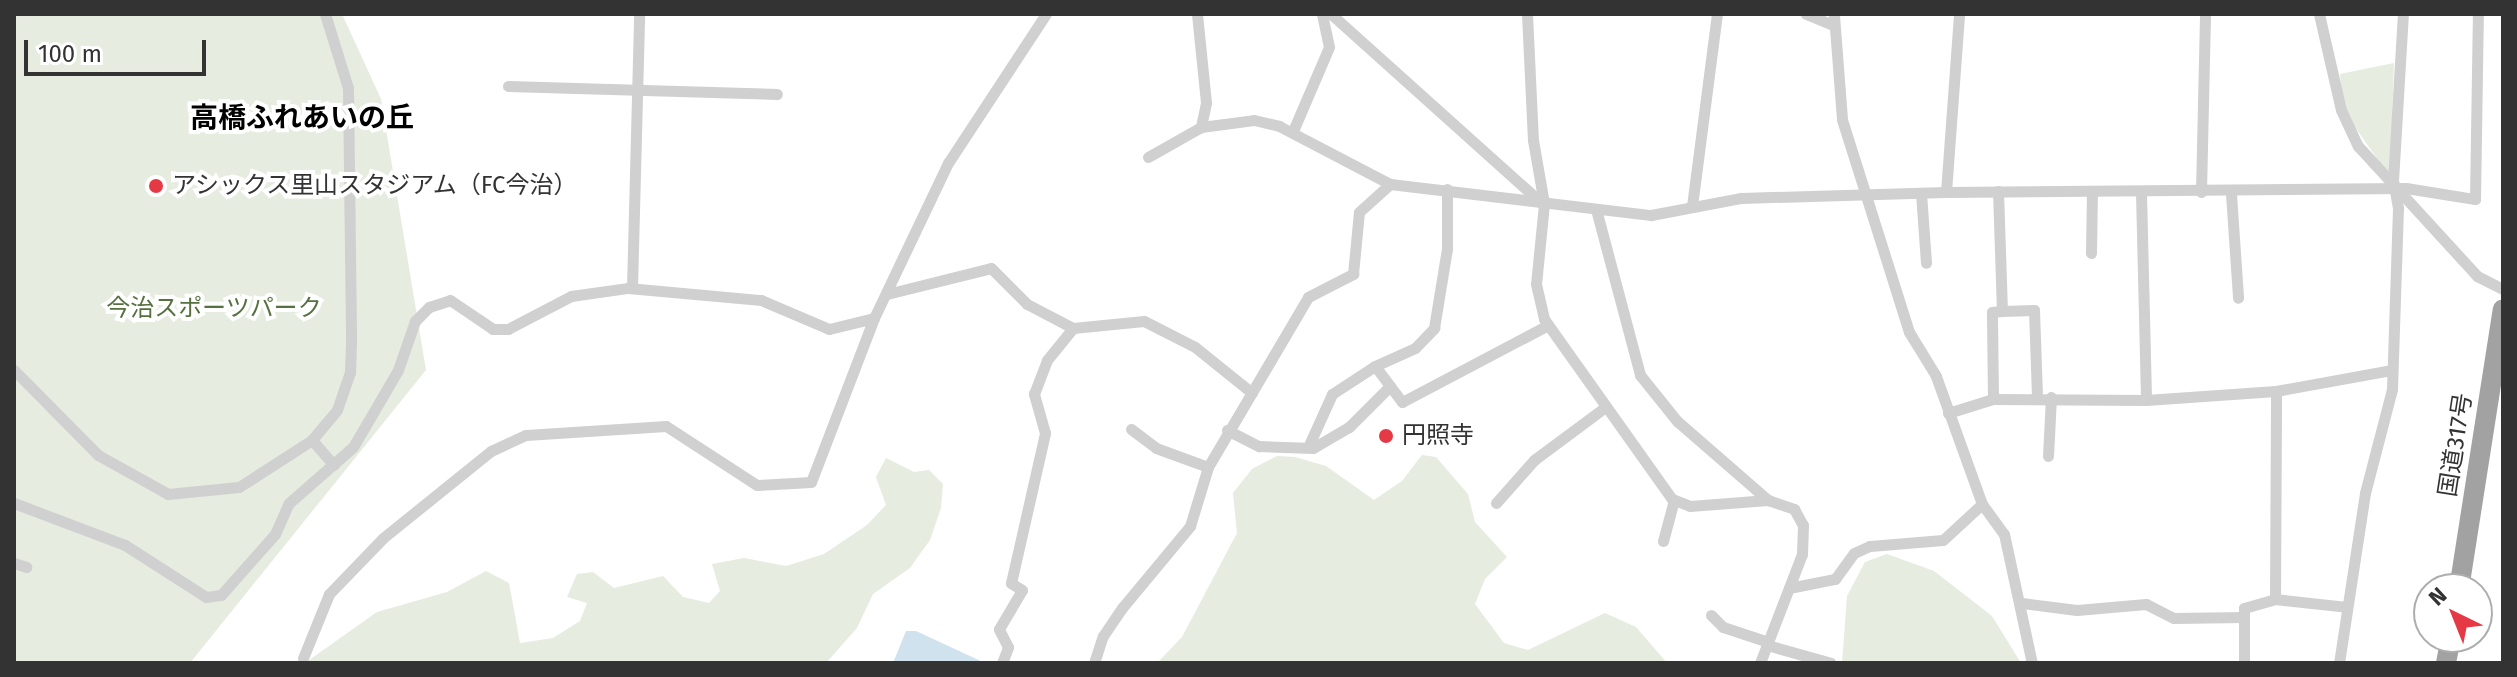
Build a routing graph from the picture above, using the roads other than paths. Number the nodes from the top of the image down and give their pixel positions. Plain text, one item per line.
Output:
1 (325, 14) edge
2 (639, 14) edge
3 (1046, 14) edge
4 (1197, 14) edge
5 (1322, 14) edge
6 (1331, 14) edge
7 (1527, 14) edge
8 (1717, 14) edge
9 (1806, 14) edge
10 (1959, 14) edge
11 (2205, 14) edge
12 (2319, 14) edge
13 (2403, 14) edge
14 (2478, 14) edge
15 (1834, 20) edge
16 (508, 86) dead end
17 (637, 90) junction
18 (777, 94) dead end
19 (1201, 127) junction
20 (1293, 131) junction
21 (1148, 157) dead end
22 (1390, 184) junction
23 (1447, 189) junction
24 (1998, 191) junction
25 (1946, 192) junction
26 (2092, 192) junction
27 (2201, 192) junction
28 (1921, 193) junction
29 (2141, 193) junction
30 (2398, 193) junction
31 (2231, 194) junction
32 (1867, 196) junction
33 (1544, 204) junction
34 (1692, 206) junction
35 (1597, 213) junction
36 (2091, 253) dead end
37 (1926, 263) dead end
38 (632, 288) junction
39 (2503, 289) edge
40 (887, 294) junction
41 (2238, 298) dead end
42 (2503, 309) edge
43 (2002, 311) junction
44 (874, 318) junction
45 (1548, 325) junction
46 (1073, 328) junction
47 (1375, 366) junction
48 (14, 370) edge
49 (2392, 370) junction
50 (1390, 386) junction
51 (2276, 391) junction
52 (1252, 393) junction
53 (2037, 397) junction
54 (2051, 397) junction
55 (1993, 399) junction
56 (2146, 400) junction
57 (1604, 408) junction
58 (1948, 413) junction
59 (1131, 429) dead end
60 (1227, 430) junction
61 (312, 440) junction
62 (1309, 445) junction
63 (2048, 456) dead end
64 (334, 465) junction
65 (1208, 467) junction
66 (1674, 500) junction
67 (1768, 500) junction
68 (14, 503) edge
69 (1496, 503) dead end
70 (1982, 504) junction
71 (1663, 541) dead end
72 (2462, 573) edge
73 (1789, 588) junction
74 (2275, 599) junction
75 (2022, 603) junction
76 (2347, 607) junction
77 (1711, 615) dead end
78 (2244, 617) junction
79 (1768, 643) junction
80 (303, 658) dead end
81 (1002, 663) edge
82 (1094, 663) edge
83 (1760, 663) edge
84 (1831, 663) edge
85 (2032, 663) edge
86 (2244, 663) edge
87 (2339, 663) edge

1 - 61 street
2 - 17 street
3 - 40 street
4 - 19 street
5 - 20 street
6 - 33 street
7 - 33 street
8 - 34 street
9 - 15 street
10 - 25 street
11 - 27 street
12 - 30 street
13 - 30 street
14 - 30 street
15 - 32 street
16 - 17 street
17 - 18 street
17 - 38 street
19 - 20 street
19 - 21 street
20 - 22 street
22 - 23 street
22 - 52 street
23 - 33 street
23 - 47 street
24 - 25 street
24 - 26 street
24 - 43 street
25 - 28 street
26 - 29 street
26 - 36 street
27 - 29 street
27 - 31 street
28 - 32 street
28 - 37 street
29 - 56 street
30 - 31 street
30 - 39 street
30 - 49 street
31 - 41 street
32 - 34 street
32 - 58 street
33 - 35 street
33 - 45 street
34 - 35 street
35 - 67 street
38 - 44 street
38 - 64 street
40 - 44 street
40 - 46 street
42 - 72 highway, 国道317号
43 - 53 street
43 - 55 street
44 - 80 street
45 - 50 street
45 - 57 street
46 - 52 street
46 - 81 street
47 - 50 street
47 - 62 street
48 - 61 street
49 - 51 street
49 - 76 street
50 - 62 street
51 - 56 street
51 - 74 street
52 - 60 street
53 - 54 street
53 - 55 street
54 - 56 street
54 - 63 street
55 - 58 street
57 - 66 street
57 - 69 street
58 - 70 street
59 - 65 street
60 - 62 street
60 - 65 street
61 - 64 street
64 - 68 street
65 - 82 street
66 - 67 street
66 - 71 street
67 - 73 street
70 - 73 street
70 - 75 street
73 - 79 street
74 - 76 street
74 - 78 street
75 - 78 street
75 - 85 street
76 - 87 street
77 - 79 street
78 - 86 street
79 - 83 street
79 - 84 street

